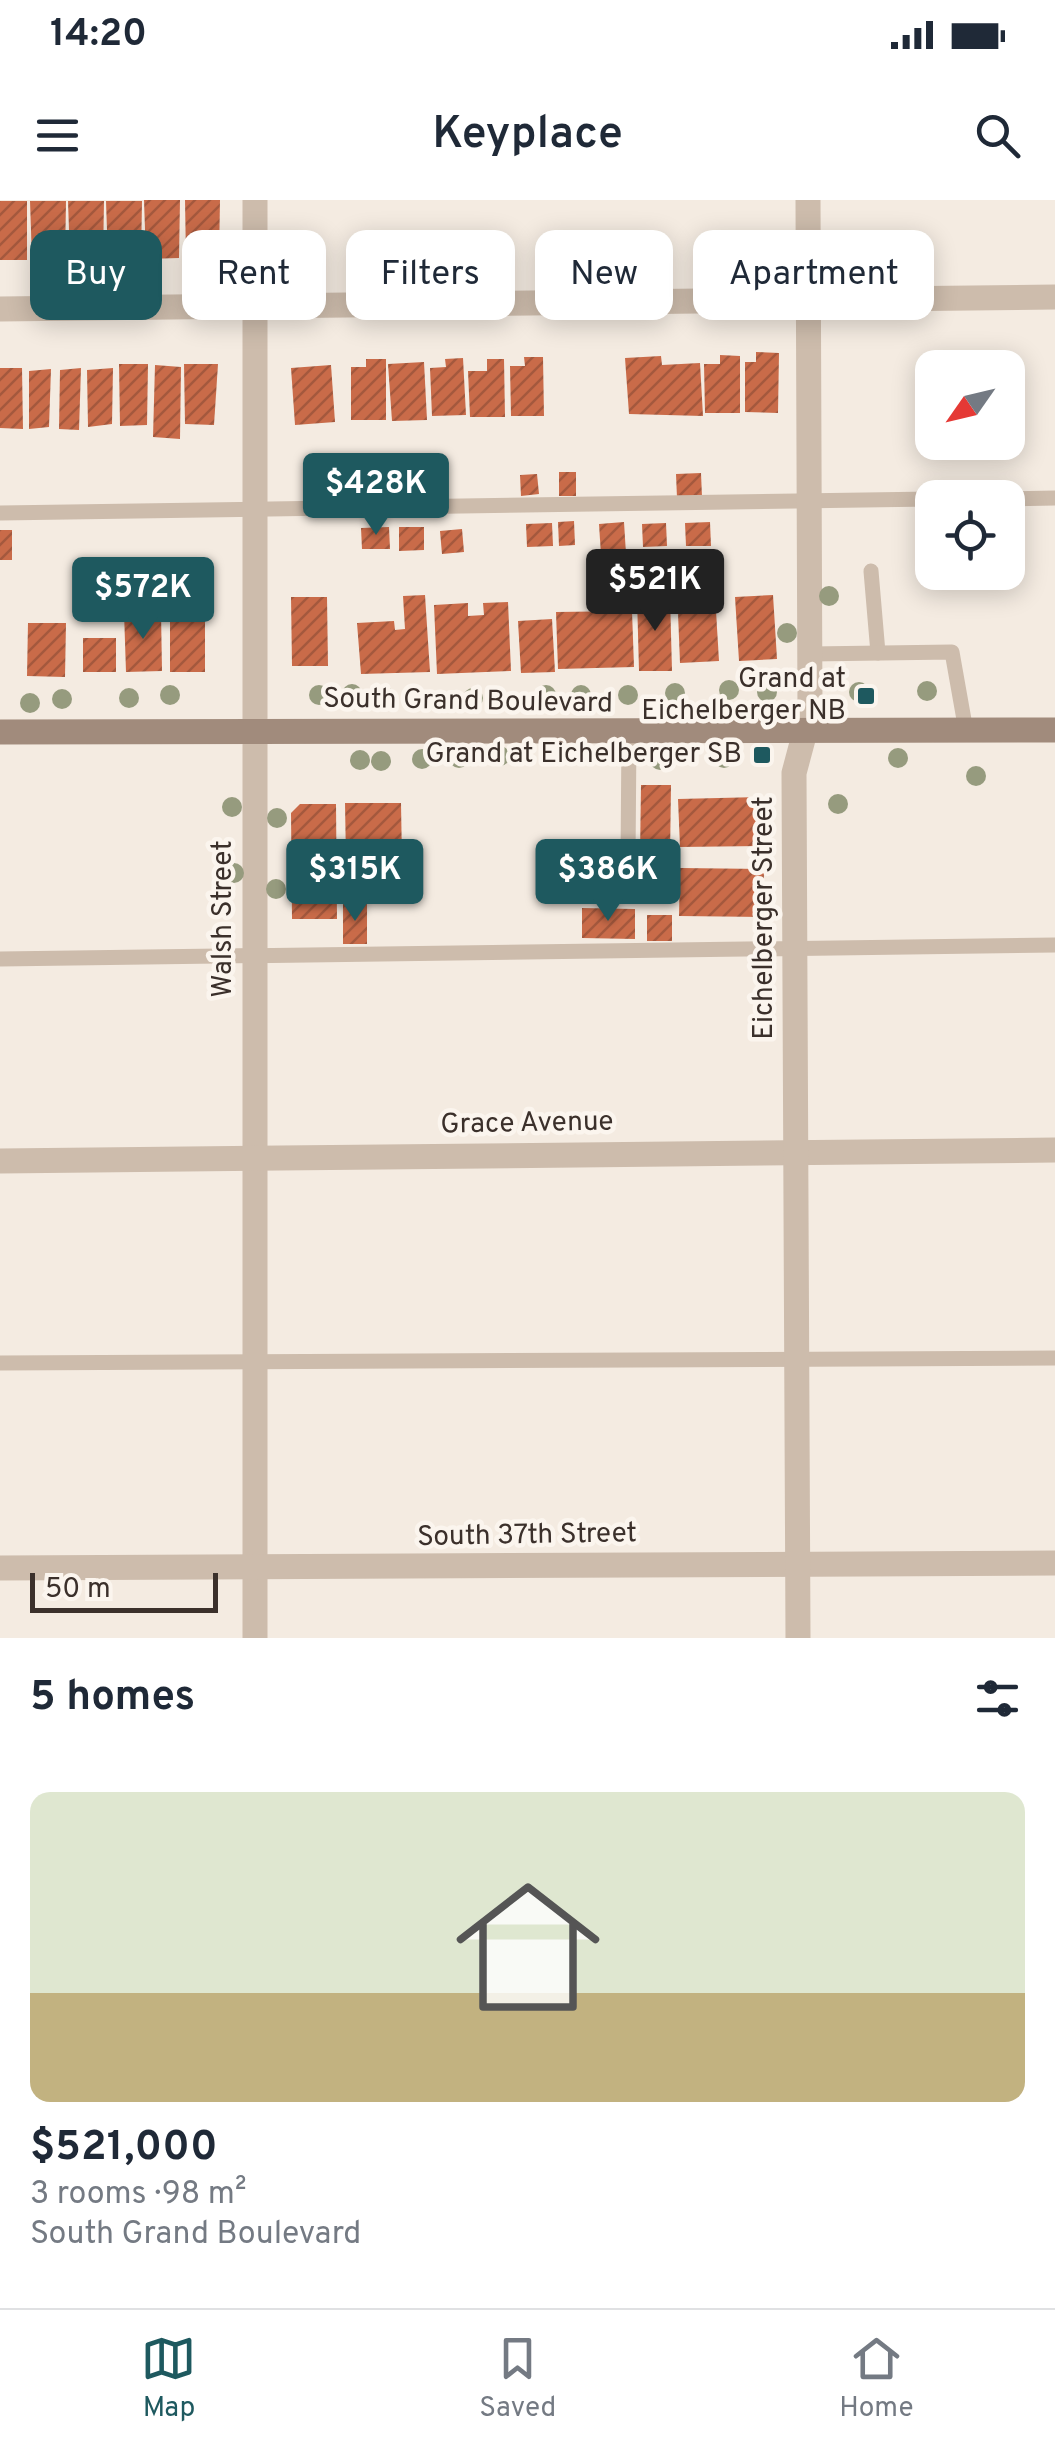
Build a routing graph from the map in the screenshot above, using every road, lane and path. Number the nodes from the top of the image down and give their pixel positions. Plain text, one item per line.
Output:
1 (255, 200) edge
2 (808, 200) edge
3 (256, 230) edge
4 (807, 230) edge
5 (934, 297) edge
6 (1055, 297) edge
7 (693, 300) edge
8 (326, 306) edge
9 (182, 308) edge
10 (0, 309) edge
11 (257, 320) edge
12 (806, 320) edge
13 (1055, 498) edge
14 (915, 499) edge
15 (1025, 499) edge
16 (806, 500) junction
17 (256, 510) junction
18 (0, 514) edge
19 (871, 570) dead end
20 (878, 653) junction
21 (811, 654) junction
22 (253, 730) junction
23 (1055, 730) edge
24 (966, 731) junction
25 (0, 732) edge
26 (807, 732) junction
27 (629, 733) junction
28 (628, 861) dead end
29 (1055, 945) edge
30 (794, 948) junction
31 (255, 958) junction
32 (0, 960) edge
33 (797, 1150) junction
34 (1055, 1150) edge
35 (254, 1158) junction
36 (0, 1161) edge
37 (795, 1358) junction
38 (1055, 1358) edge
39 (255, 1363) junction
40 (0, 1364) edge
41 (798, 1562) junction
42 (1055, 1563) edge
43 (0, 1568) edge
44 (255, 1569) junction
45 (256, 1638) edge
46 (798, 1638) edge

1 - 3 street, Walsh Street
2 - 4 street, Eichelberger Street
5 - 6 street
7 - 8 street
9 - 10 street
11 - 17 street, Walsh Street
12 - 16 street, Eichelberger Street
13 - 15 lane
14 - 16 lane
16 - 17 lane
16 - 21 street, Eichelberger Street
17 - 18 lane
17 - 22 street, Walsh Street
19 - 20 lane
20 - 21 lane
20 - 24 lane
21 - 26 street, Eichelberger Street
22 - 25 main road, South Grand Boulevard
22 - 27 main road, South Grand Boulevard
22 - 31 street, Walsh Street
23 - 24 main road, South Grand Boulevard
24 - 26 main road, South Grand Boulevard
26 - 27 main road, South Grand Boulevard
26 - 30 street, Eichelberger Street
27 - 28 lane
29 - 30 lane
30 - 31 lane
30 - 33 street, Eichelberger Street
31 - 32 lane
31 - 35 street, Walsh Street
33 - 34 street, Grace Avenue
33 - 35 street, Grace Avenue
33 - 37 street, Eichelberger Street
35 - 36 street, Grace Avenue
35 - 39 street, Walsh Street
37 - 38 lane
37 - 39 lane
37 - 41 street, Eichelberger Street
39 - 40 lane
39 - 44 street, Walsh Street
41 - 42 street, South 37th Street
41 - 44 street, South 37th Street
41 - 46 street, Eichelberger Street
43 - 44 street, South 37th Street
44 - 45 street, Walsh Street

